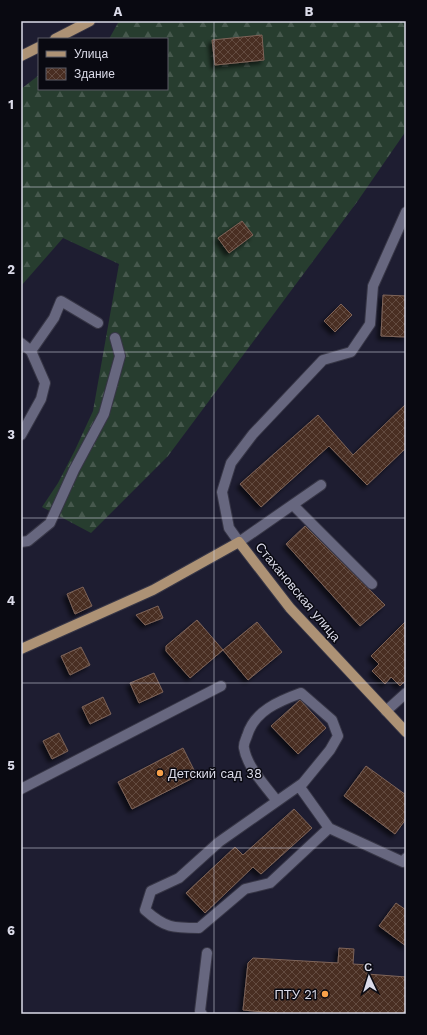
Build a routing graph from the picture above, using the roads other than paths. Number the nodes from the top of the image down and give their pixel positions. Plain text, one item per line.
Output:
1 (90, 21) edge
2 (57, 38) edge
3 (38, 48) edge
4 (21, 56) edge
5 (406, 212) edge
6 (98, 323) dead end
7 (115, 338) dead end
8 (21, 344) edge
9 (31, 351) junction
10 (21, 435) edge
11 (322, 485) dead end
12 (294, 505) junction
13 (21, 542) edge
14 (239, 542) junction
15 (372, 584) dead end
16 (21, 649) edge
17 (221, 686) dead end
18 (406, 693) edge
19 (386, 711) junction
20 (406, 732) edge
21 (299, 786) junction
22 (21, 789) edge
23 (276, 800) junction
24 (329, 828) junction
25 (406, 858) edge
26 (207, 953) dead end
27 (202, 1014) edge

1 - 2 main road
3 - 4 main road
5 - 14 street
6 - 9 street
7 - 13 street
8 - 9 street
9 - 10 street
11 - 12 street
12 - 14 street
12 - 15 street
14 - 16 main road, Стахановская улица
14 - 19 main road, Стахановская улица
17 - 22 street
18 - 19 street
19 - 20 main road, Стахановская улица
21 - 23 street
21 - 23 street
21 - 24 street
23 - 24 street
24 - 25 street
26 - 27 street

